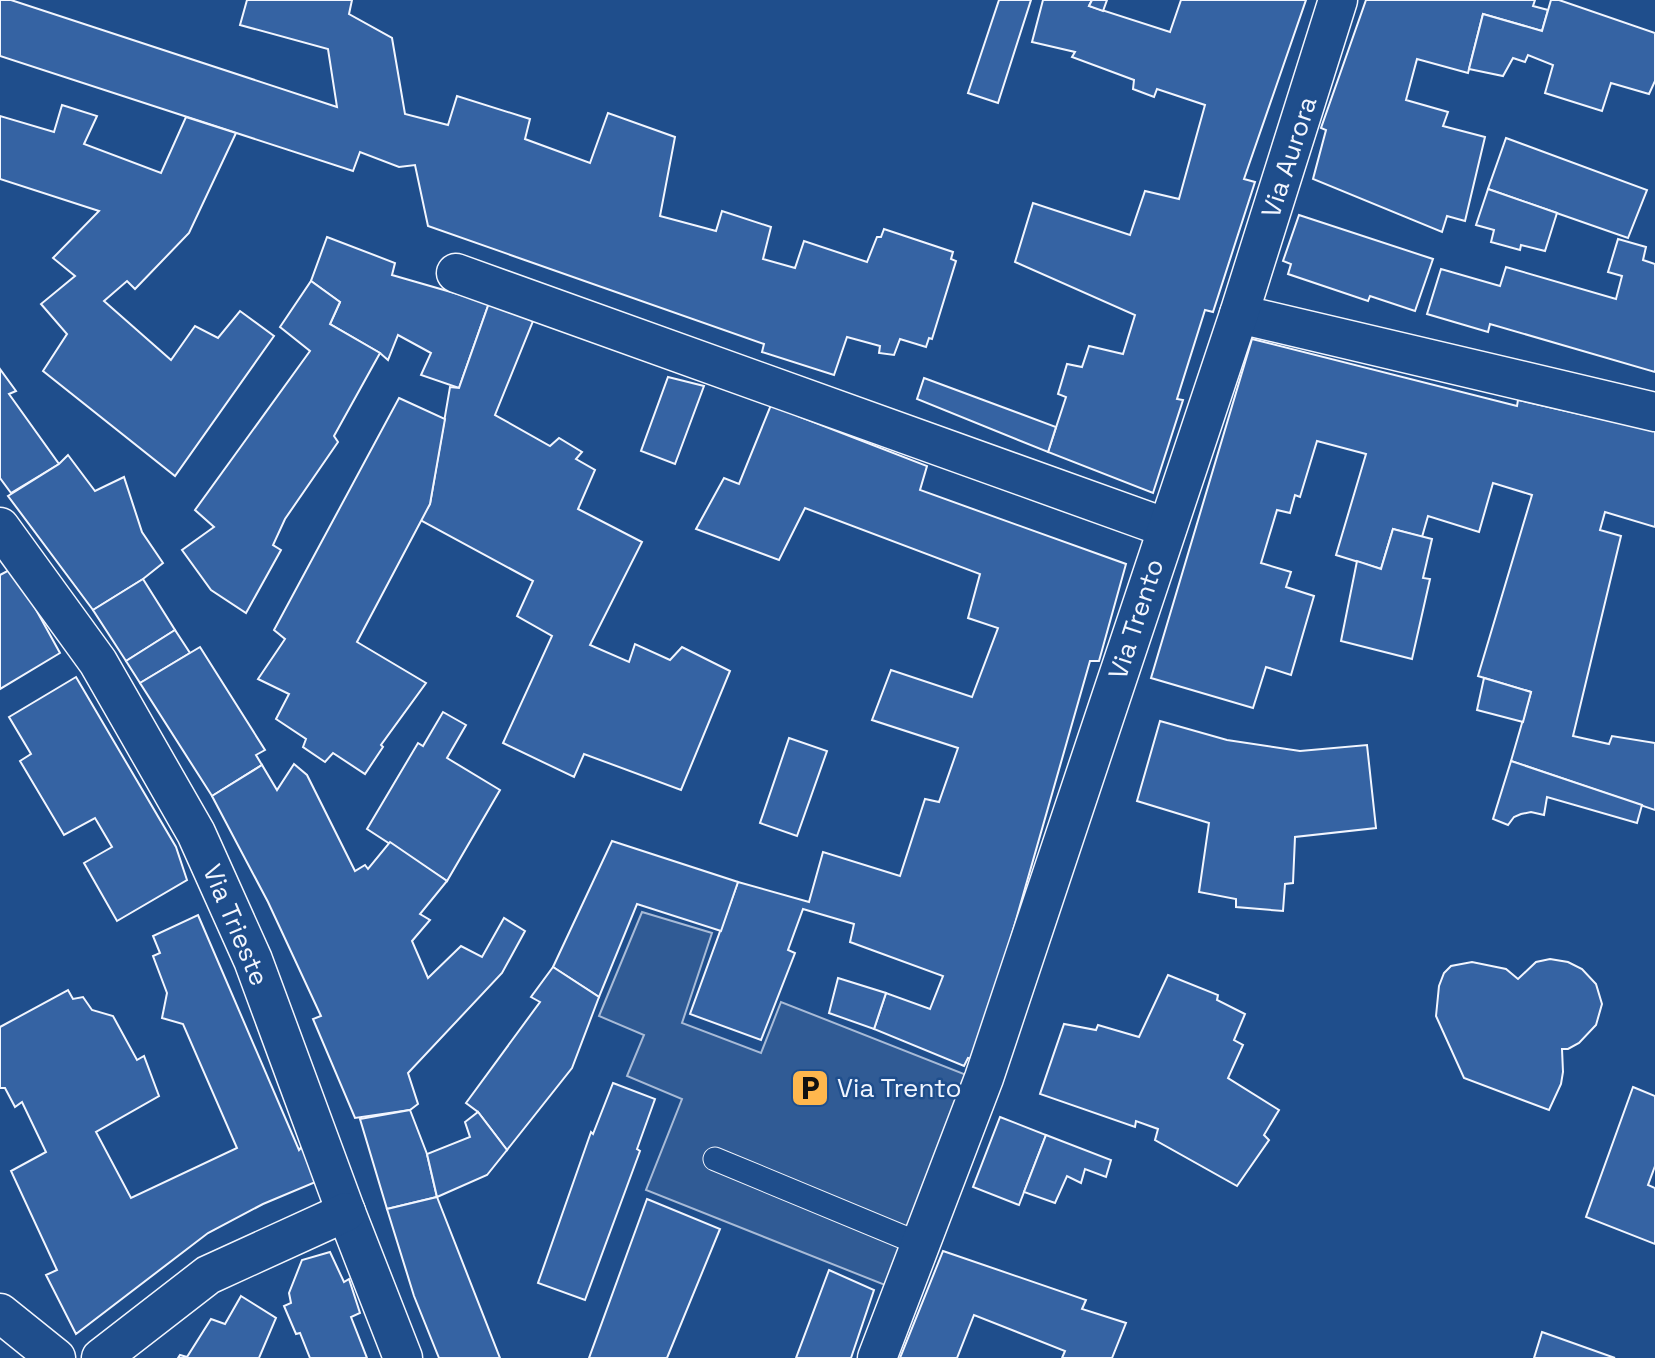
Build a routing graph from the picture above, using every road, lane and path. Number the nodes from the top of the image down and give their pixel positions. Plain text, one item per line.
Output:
1 (1338, 0) edge
2 (456, 273) dead end
3 (1239, 314) junction
4 (1655, 412) edge
5 (0, 527) edge
6 (1167, 528) junction
7 (715, 1159) dead end
8 (346, 1212) junction
9 (920, 1244) junction
10 (0, 1313) edge
11 (56, 1358) edge
12 (102, 1358) edge
13 (403, 1358) edge
14 (877, 1358) edge

1 - 3 street, Via Aurora
2 - 6 street
3 - 4 street
3 - 6 street, Via Trento
5 - 8 street, Via Trieste
6 - 9 street, Via Trento
7 - 9 lane
8 - 12 street
8 - 13 street, Via Trieste
9 - 14 street, Via Trento
10 - 11 street

